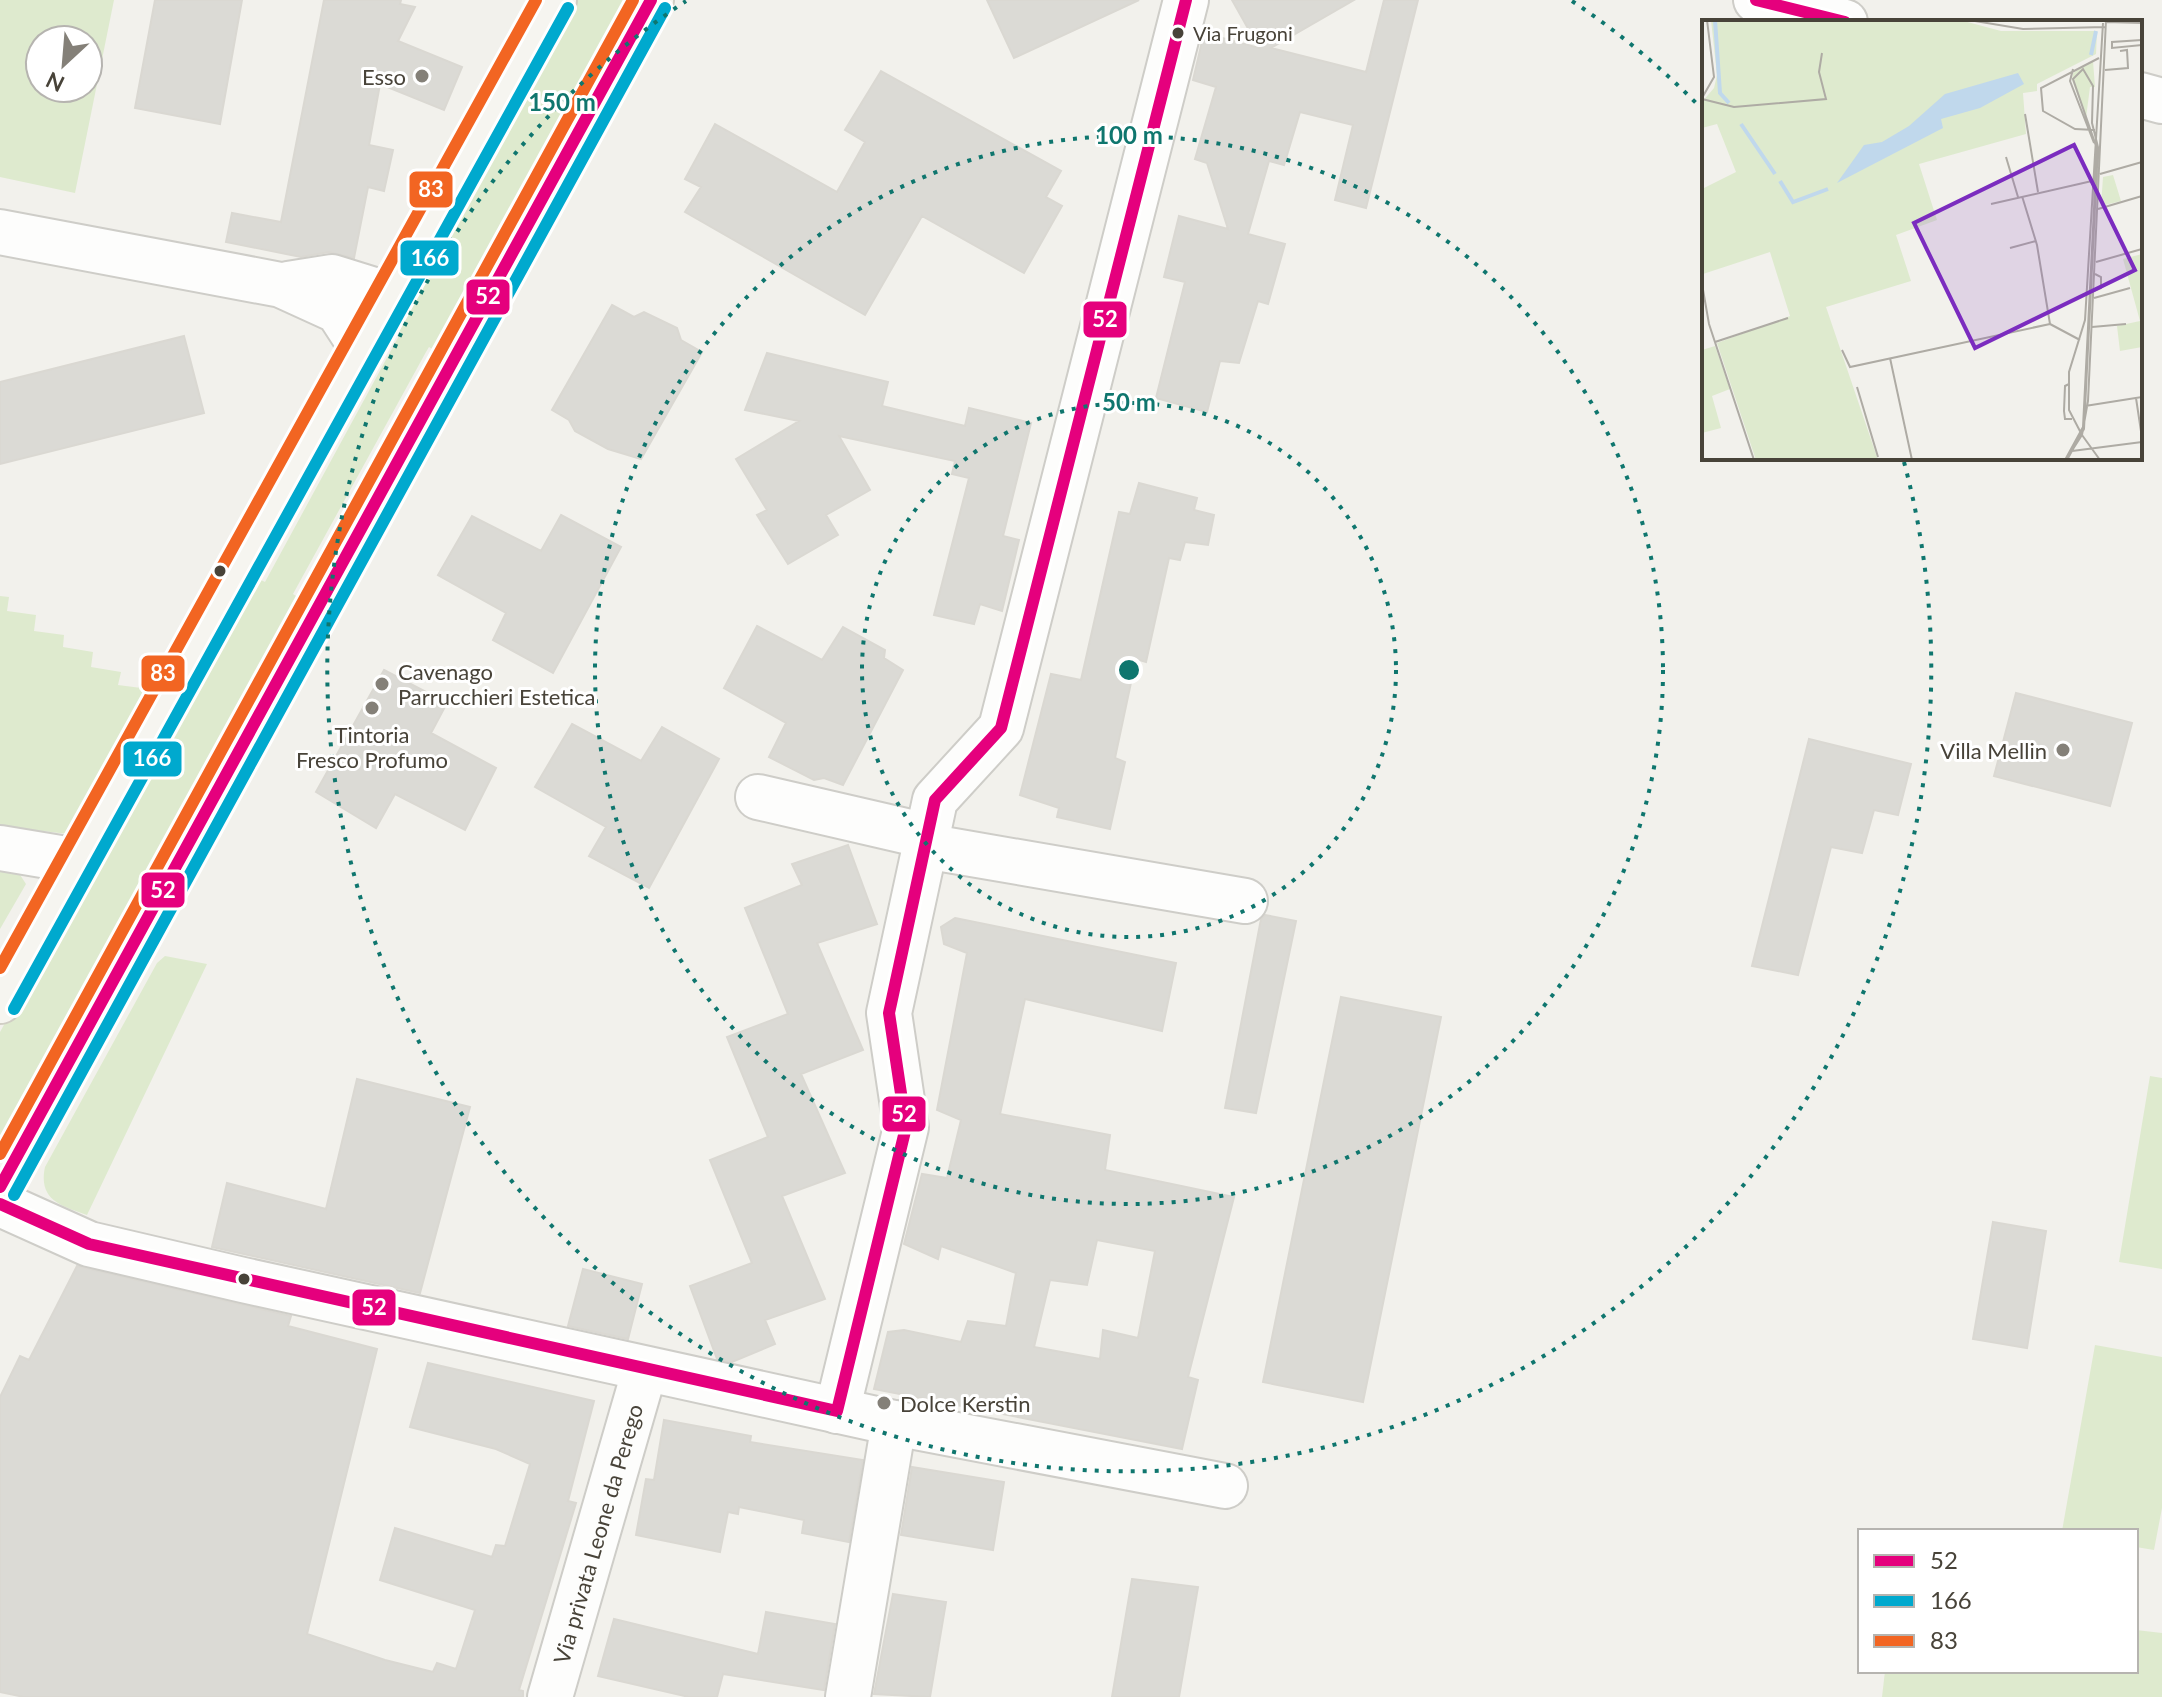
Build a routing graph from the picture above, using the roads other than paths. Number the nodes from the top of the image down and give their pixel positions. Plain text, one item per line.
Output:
1 (554, 0) edge
2 (651, 0) edge
3 (1186, 0) edge
4 (1756, 0) edge
5 (1837, 20) edge
6 (2142, 96) edge
7 (2162, 101) edge
8 (0, 232) edge
9 (281, 285) junction
10 (390, 295) junction
11 (362, 348) junction
12 (758, 797) dead end
13 (926, 841) junction
14 (0, 848) edge
15 (78, 861) junction
16 (1245, 901) dead end
17 (0, 1001) edge
18 (0, 1187) edge
19 (0, 1204) edge
20 (645, 1369) junction
21 (837, 1411) junction
22 (894, 1423) junction
23 (1225, 1486) dead end
24 (550, 1697) edge
25 (848, 1697) edge

1 - 10 main road
2 - 18 main road
3 - 13 street
4 - 5 street
6 - 7 street
8 - 9 street
9 - 10 street
9 - 11 street
10 - 11 main road
11 - 15 main road
12 - 13 street
13 - 16 street
13 - 21 street
14 - 15 street
15 - 17 main road
19 - 20 street
20 - 21 street
20 - 24 street, Via privata Leone da Perego
21 - 22 street
22 - 23 street
22 - 25 street

